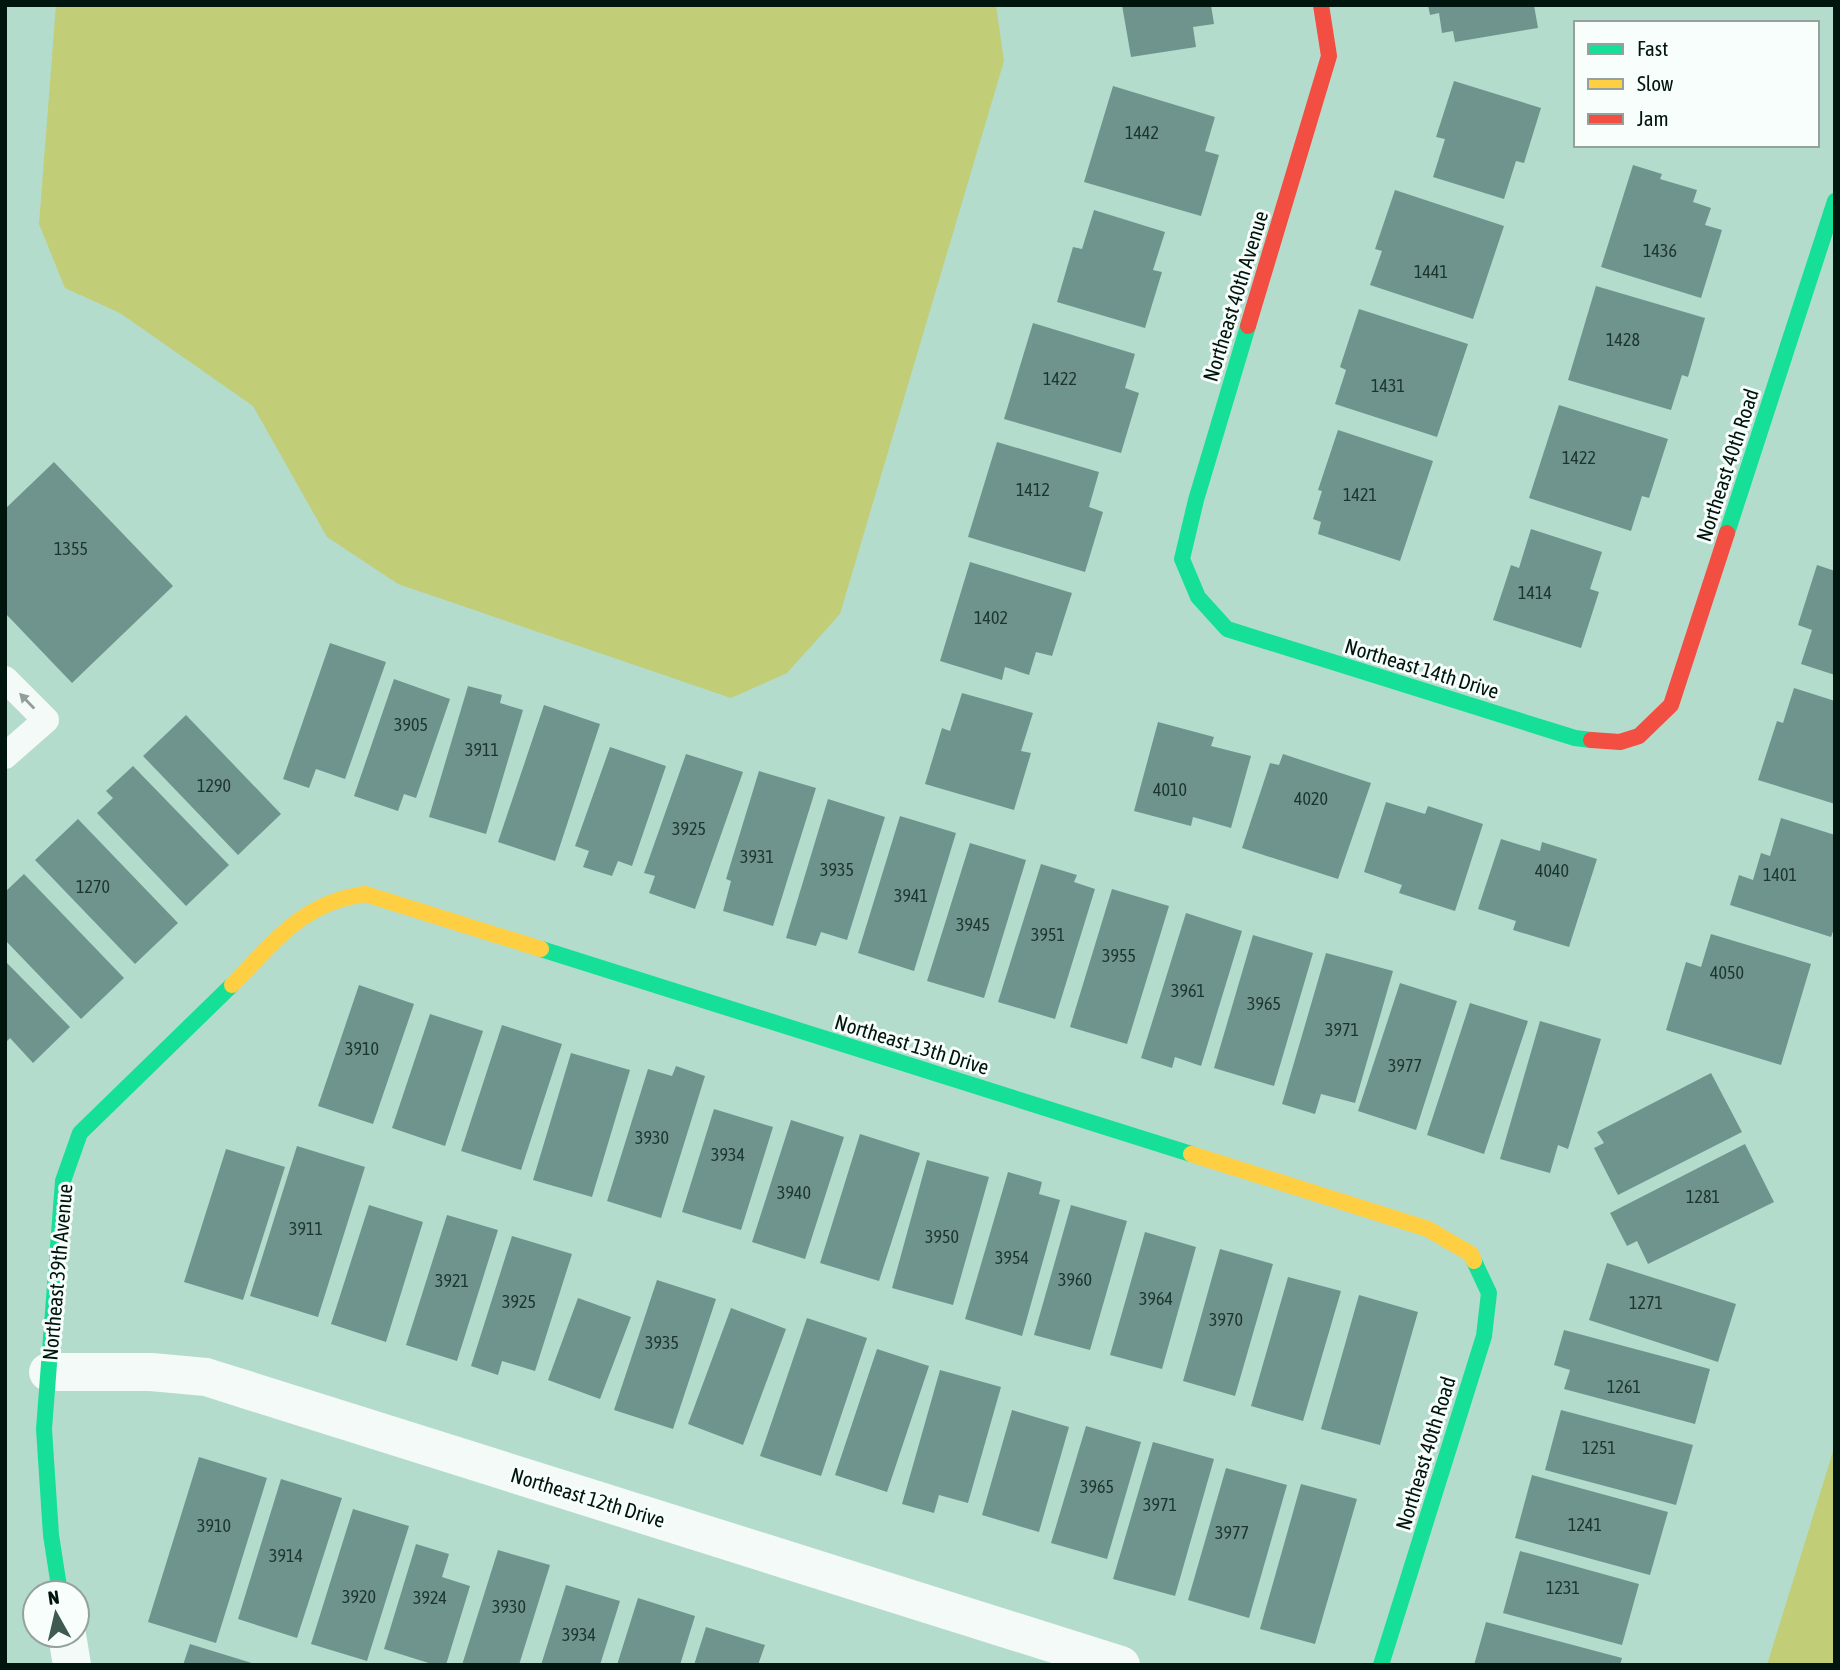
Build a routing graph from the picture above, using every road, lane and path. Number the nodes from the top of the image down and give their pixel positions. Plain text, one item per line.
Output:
1 (1321, 5) edge
2 (1835, 201) edge
3 (1198, 597) joint
4 (5, 679) edge
5 (1647, 734) joint
6 (5, 755) edge
7 (336, 898) joint
8 (1471, 1254) joint
9 (48, 1372) junction
10 (58, 1579) edge
11 (1121, 1665) edge
12 (1381, 1665) edge

1 - 3 street, Northeast 40th Avenue
2 - 5 street, Northeast 40th Road
3 - 5 street, Northeast 14th Drive
6 -> 4 lane
7 - 8 street, Northeast 13th Drive
7 - 9 street, Northeast 39th Avenue
8 - 12 street, Northeast 40th Road
9 - 10 street, Northeast 39th Avenue
9 - 11 street, Northeast 12th Drive

